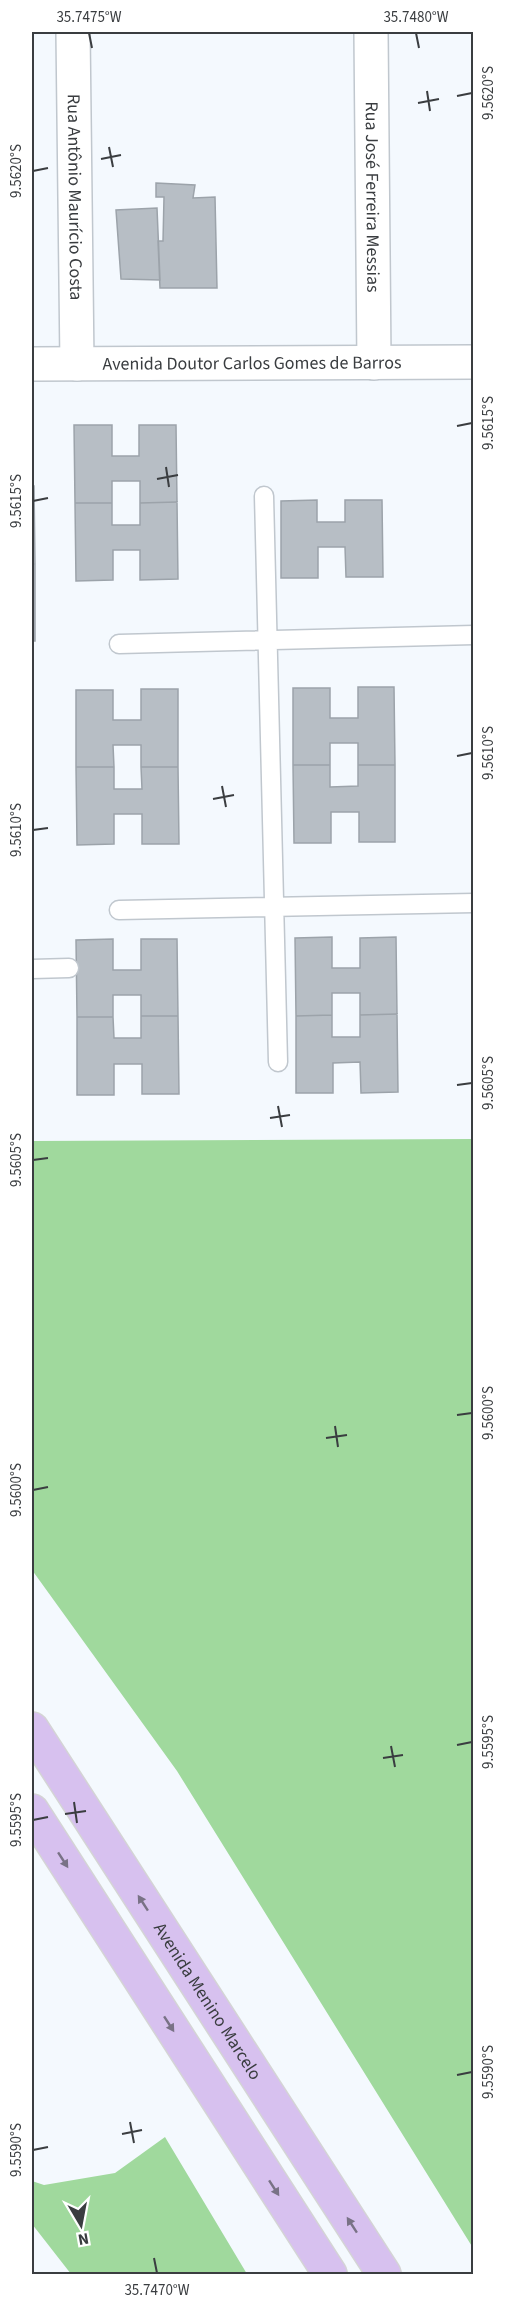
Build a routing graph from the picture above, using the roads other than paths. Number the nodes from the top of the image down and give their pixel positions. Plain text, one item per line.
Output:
1 (73, 32) edge
2 (372, 32) edge
3 (474, 362) edge
4 (374, 363) junction
5 (32, 364) edge
6 (77, 364) junction
7 (264, 496) dead end
8 (474, 635) edge
9 (267, 640) junction
10 (120, 644) dead end
11 (474, 903) edge
12 (274, 907) junction
13 (119, 910) dead end
14 (69, 968) dead end
15 (32, 969) edge
16 (278, 1062) dead end
17 (32, 1729) edge
18 (32, 1811) edge
19 (330, 2274) edge
20 (384, 2274) edge

1 - 6 street, Rua Antônio Maurício Costa
2 - 4 street, Rua José Ferreira Messias
3 - 4 street, Avenida Doutor Carlos Gomes de Barros
4 - 6 street, Avenida Doutor Carlos Gomes de Barros
5 - 6 street, Avenida Doutor Carlos Gomes de Barros
7 - 9 lane
8 - 9 lane
9 - 10 lane
9 - 12 lane
11 - 12 lane
12 - 13 lane
12 - 16 lane
14 - 15 lane
20 -> 17 main road, Avenida Menino Marcelo
18 -> 19 main road

